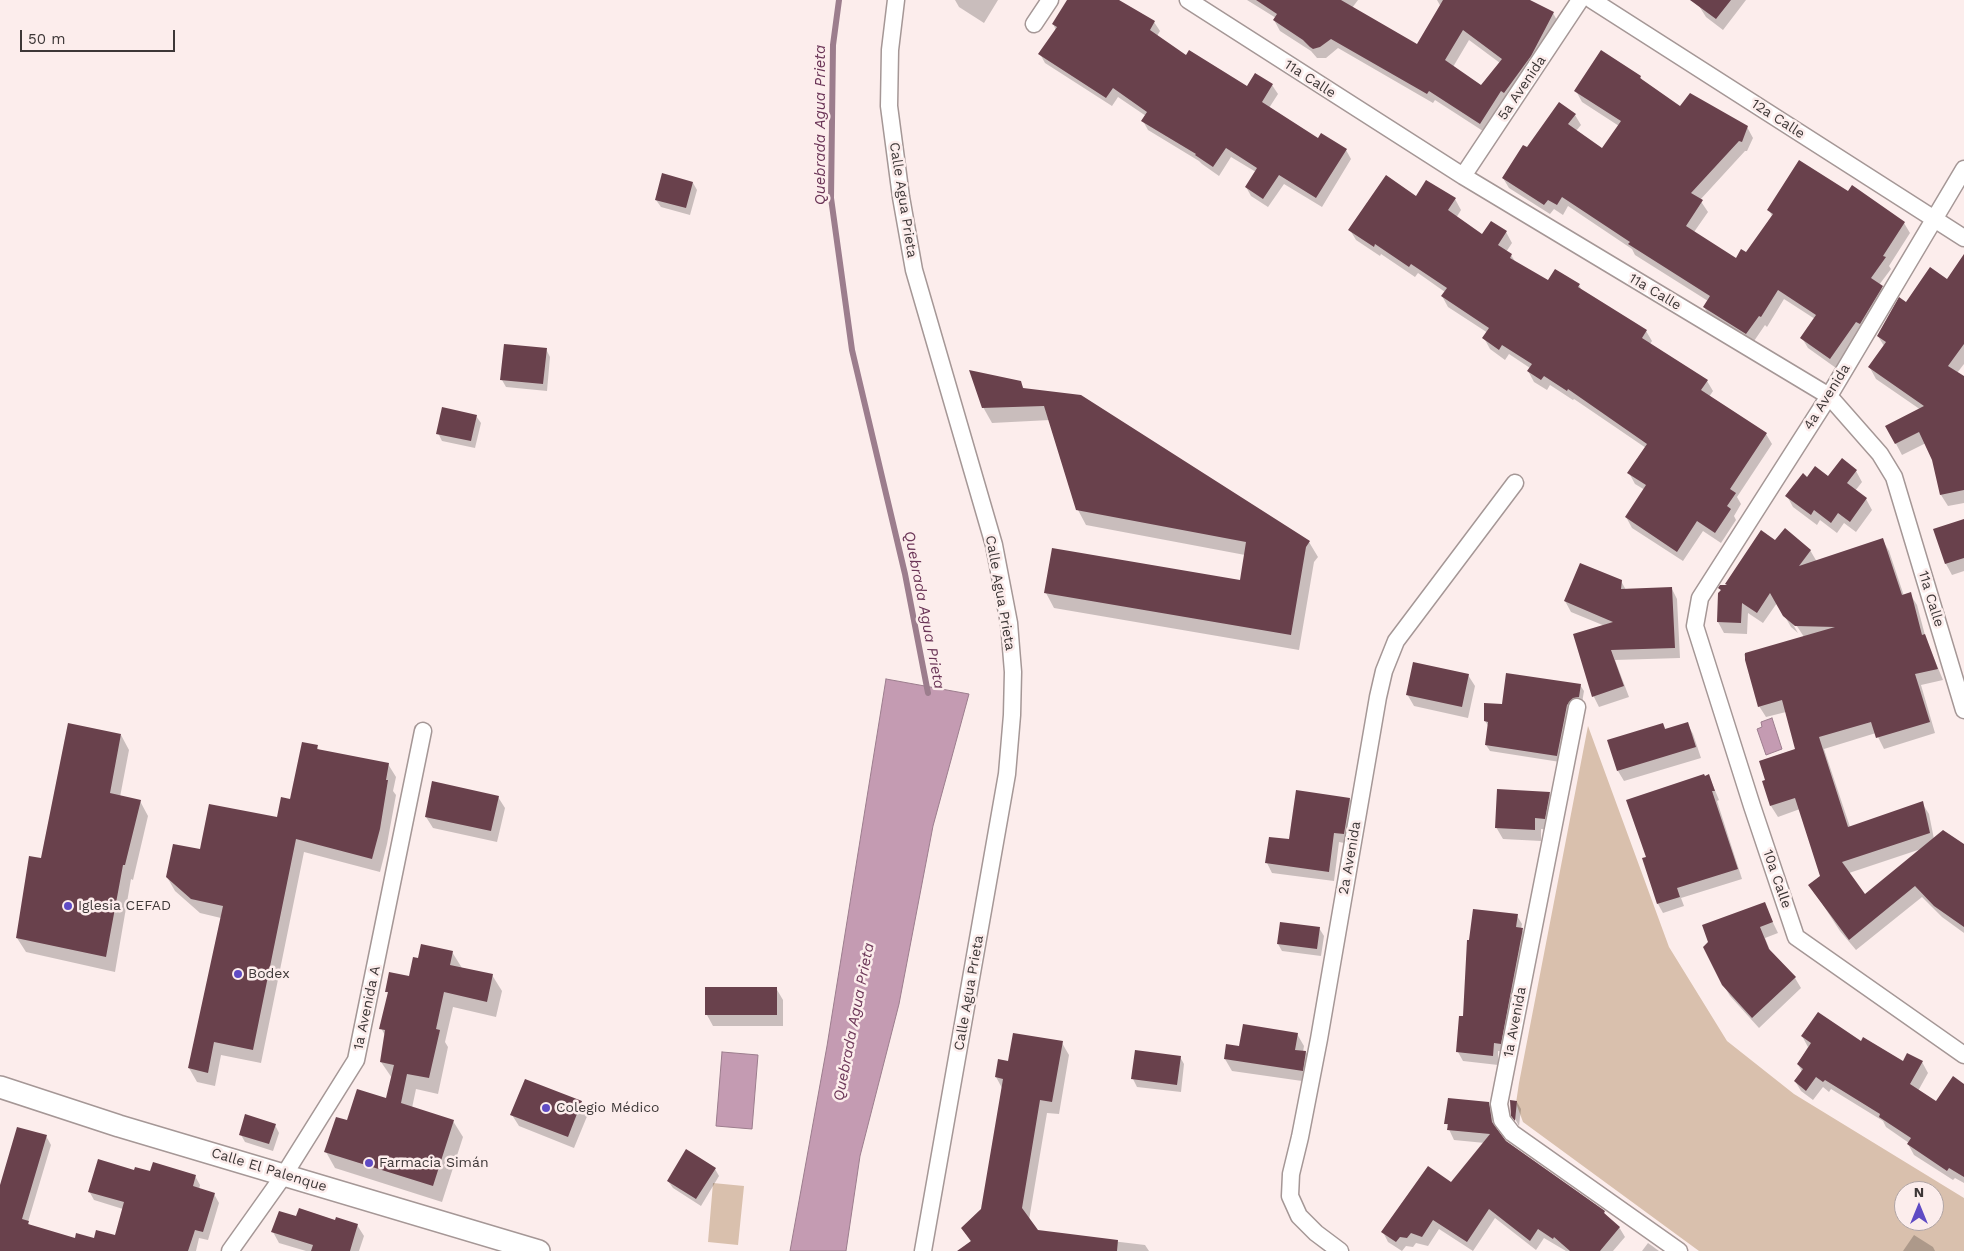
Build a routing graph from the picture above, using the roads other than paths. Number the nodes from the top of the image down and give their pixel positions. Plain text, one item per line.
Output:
1 (896, 0) edge
2 (1050, 0) edge
3 (1188, 0) edge
4 (1580, 0) edge
5 (1592, 0) edge
6 (1034, 24) dead end
7 (1964, 169) edge
8 (1463, 176) junction
9 (1934, 219) junction
10 (1964, 238) edge
11 (1829, 396) junction
12 (1515, 483) dead end
13 (1694, 626) joint
14 (1577, 707) dead end
15 (1964, 710) edge
16 (423, 731) dead end
17 (1964, 1055) edge
18 (0, 1087) edge
19 (284, 1175) junction
20 (512, 1247) edge
21 (230, 1251) edge
22 (538, 1251) edge
23 (923, 1251) edge
24 (1340, 1251) edge
25 (1679, 1251) edge

1 - 23 street, Calle Agua Prieta
2 - 6 street
3 - 8 street, 11a Calle
4 - 8 street, 5a Avenida
5 - 9 street, 12a Calle
7 - 9 street, 4a Avenida
8 - 11 street, 11a Calle
9 - 10 street, 12a Calle
9 - 11 street, 4a Avenida
11 - 13 street, 4a Avenida
11 - 15 street, 11a Calle
12 - 24 street, 2a Avenida
13 - 17 street, 10a Calle
14 - 25 street, 1a Avenida
16 - 19 street, 1a Avenida A
18 - 19 street, Calle El Palenque
19 - 20 street, Calle El Palenque
19 - 21 street, 1a Avenida A
20 - 22 street, Calle El Palenque

